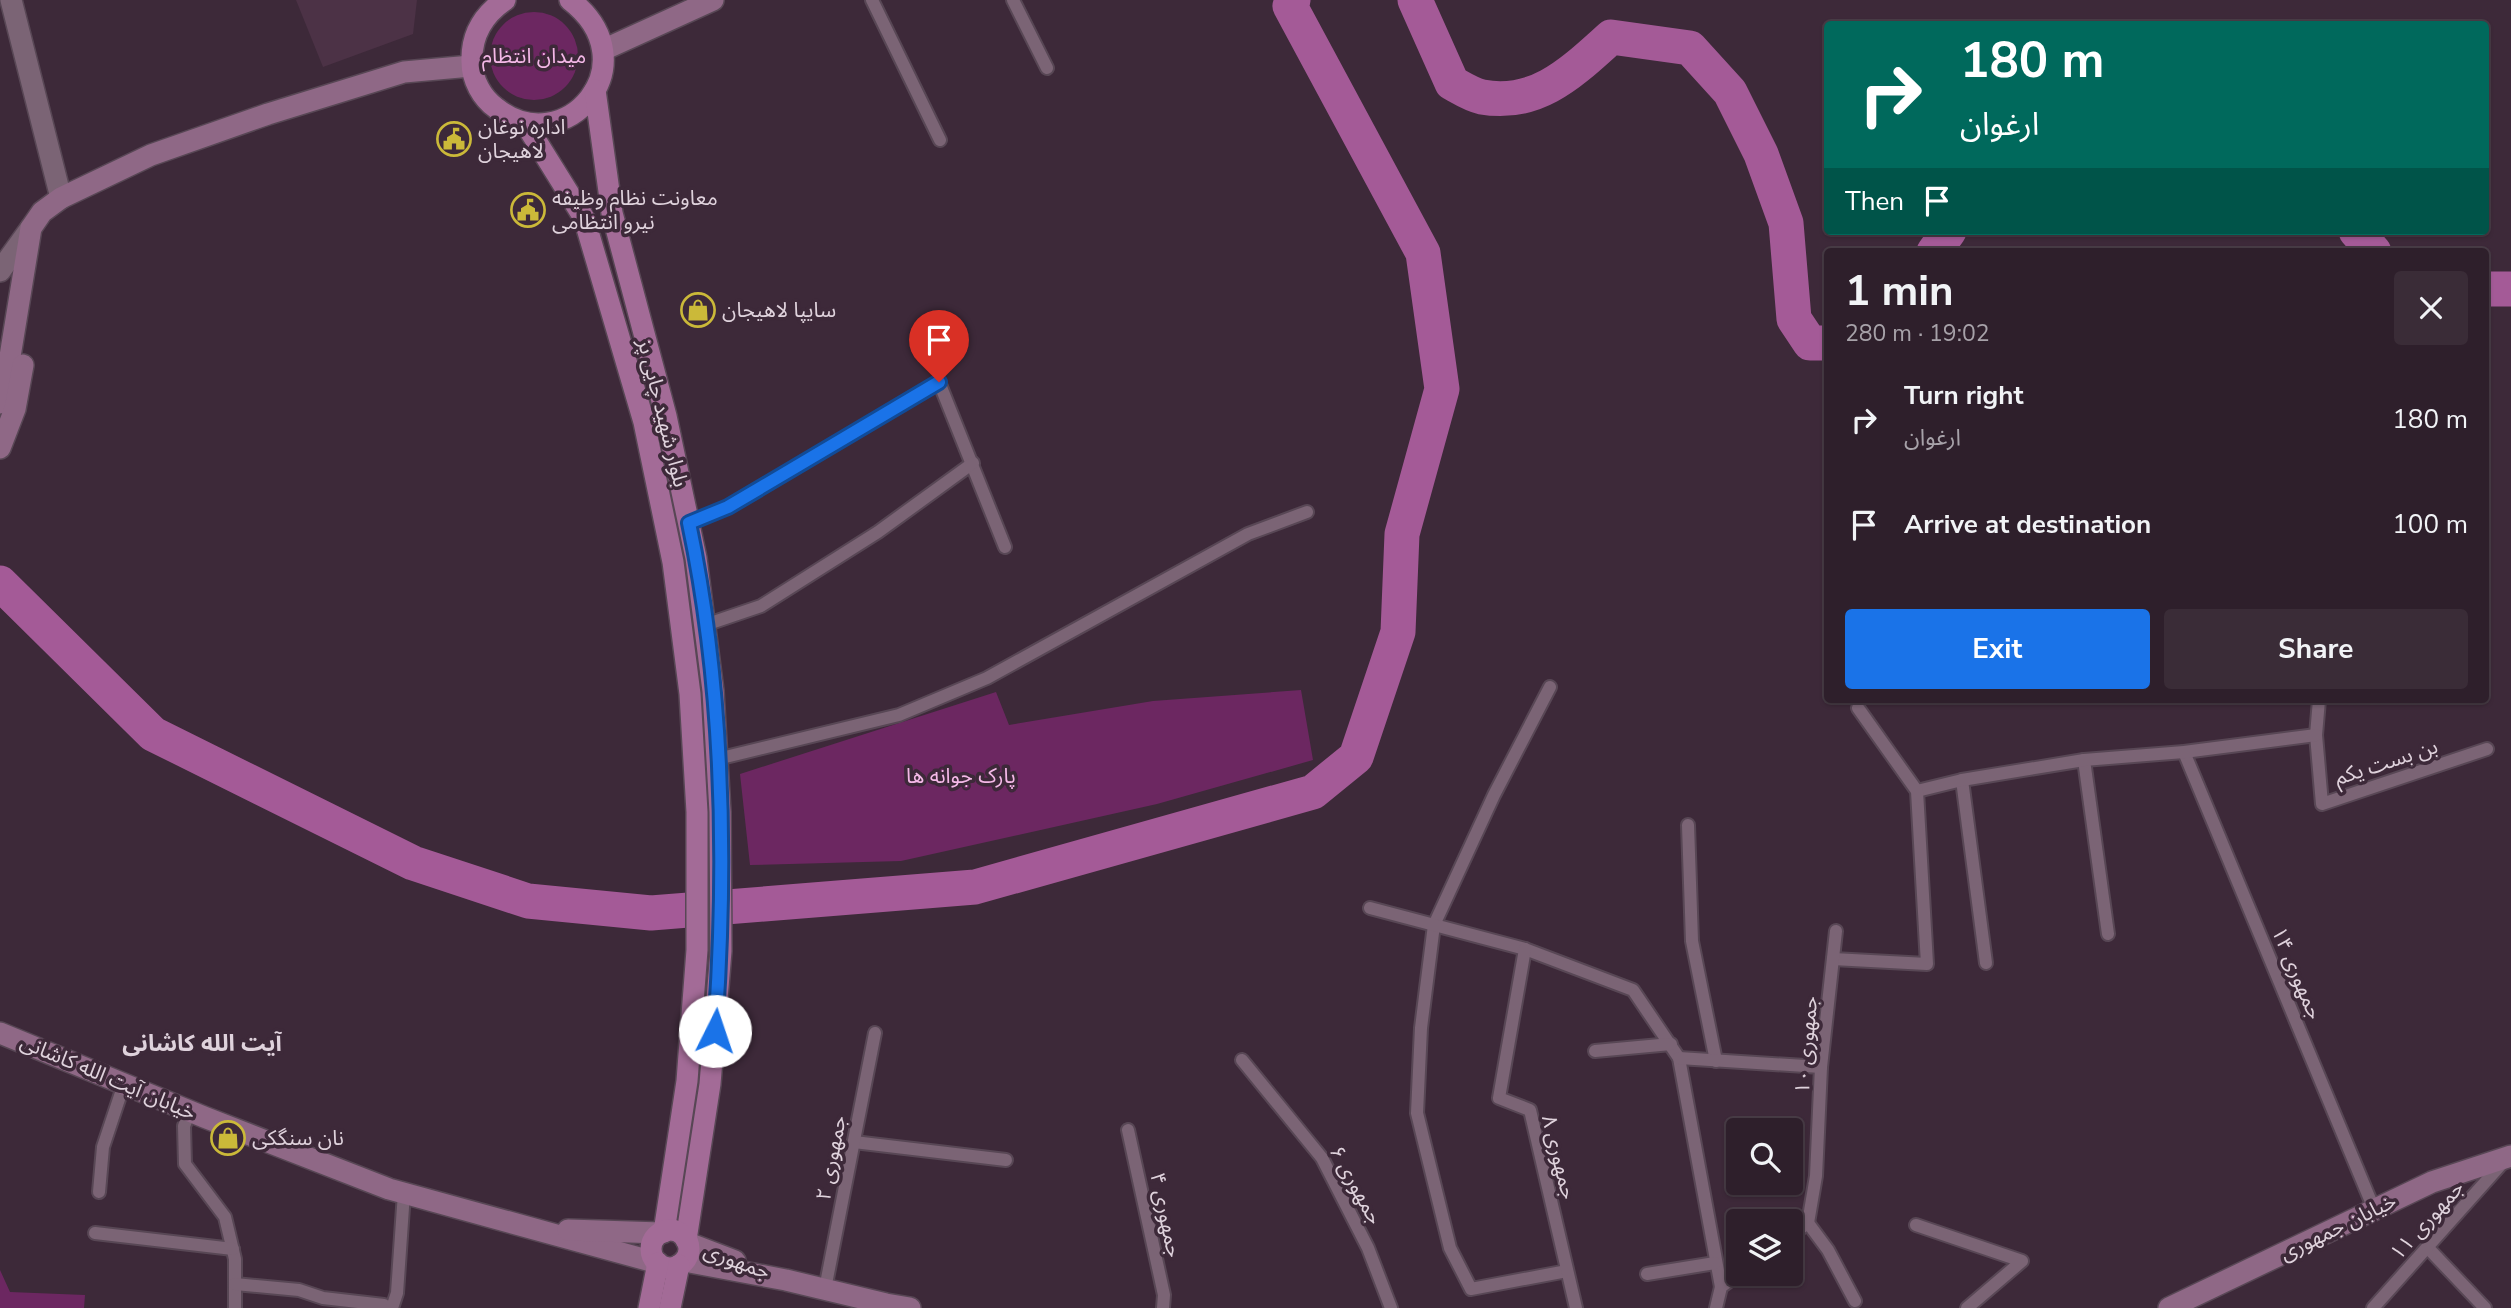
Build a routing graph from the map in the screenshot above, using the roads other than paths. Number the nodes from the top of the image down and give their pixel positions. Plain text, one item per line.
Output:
1 (11, 0) edge
2 (570, 0) edge
3 (713, 0) edge
4 (872, 0) edge
5 (1013, 0) edge
6 (496, 3) edge
7 (603, 50) junction
8 (471, 66) junction
9 (1047, 68) dead end
10 (595, 90) junction
11 (525, 123) junction
12 (940, 140) dead end
13 (61, 198) junction
14 (31, 228) junction
15 (0, 271) edge
16 (17, 311) junction
17 (0, 402) edge
18 (0, 448) edge
19 (974, 463) junction
20 (1307, 512) dead end
21 (689, 523) junction
22 (1006, 547) dead end
23 (705, 625) junction
24 (1550, 687) dead end
25 (2319, 703) edge
26 (1858, 708) dead end
27 (2316, 735) junction
28 (2487, 749) dead end
29 (2184, 752) junction
30 (717, 759) junction
31 (2084, 760) junction
32 (1962, 780) junction
33 (1916, 791) junction
34 (1688, 825) dead end
35 (1370, 908) dead end
36 (1434, 925) junction
37 (1836, 932) dead end
38 (2108, 934) dead end
39 (1525, 949) junction
40 (1833, 959) junction
41 (1986, 963) dead end
42 (0, 1033) edge
43 (875, 1034) dead end
44 (1671, 1044) junction
45 (1595, 1051) dead end
46 (1679, 1058) junction
47 (1242, 1060) dead end
48 (1716, 1060) junction
49 (1821, 1067) junction
50 (124, 1084) junction
51 (190, 1112) junction
52 (1128, 1130) dead end
53 (854, 1142) junction
54 (2510, 1157) edge
55 (1006, 1160) dead end
56 (99, 1192) dead end
57 (404, 1193) junction
58 (2374, 1209) junction
59 (1808, 1223) junction
60 (1916, 1225) dead end
61 (1803, 1227) edge
62 (534, 1229) junction
63 (662, 1232) junction
64 (95, 1233) dead end
65 (2428, 1248) junction
66 (233, 1249) junction
67 (684, 1252) junction
68 (658, 1263) junction
69 (1715, 1263) junction
70 (1567, 1271) junction
71 (1647, 1274) dead end
72 (1726, 1283) edge
73 (235, 1284) junction
74 (1721, 1287) junction
75 (825, 1289) junction
76 (1855, 1301) dead end
77 (848, 1302) edge
78 (235, 1308) edge
79 (386, 1308) edge
80 (392, 1308) edge
81 (649, 1308) edge
82 (670, 1308) edge
83 (910, 1308) edge
84 (1163, 1308) edge
85 (1391, 1308) edge
86 (1576, 1308) edge
87 (1716, 1308) edge
88 (1967, 1308) edge
89 (2169, 1308) edge
90 (2373, 1308) edge
91 (2485, 1308) edge

1 - 13 street
2 - 7 main road
3 - 7 main road
4 - 12 lane
5 - 9 lane
6 - 8 main road
7 - 10 main road
8 - 11 main road
8 - 13 main road
10 - 11 main road
10 - 21 main road, بلوار شهید چایی پز
11 - 63 main road, بلوار شهید چایی پز
13 - 14 main road
14 - 15 street
14 - 16 main road
16 - 17 main road
16 - 18 main road
19 - 21 lane
19 - 22 lane
19 - 23 lane
20 - 30 lane
21 - 23 main road, بلوار شهید چایی پز
23 - 30 main road, بلوار شهید چایی پز
24 - 36 lane
25 - 27 lane
26 - 33 lane
27 - 28 lane, بن بست یکم
27 - 29 lane
29 - 31 lane
29 - 58 lane, جمهوری ۱۴
30 - 67 main road, بلوار شهید چایی پز
31 - 32 lane
31 - 38 lane
32 - 33 lane
32 - 41 lane
33 - 40 lane
34 - 48 lane
35 - 36 lane
36 - 39 lane
36 - 70 lane
37 - 40 lane, جمهوری ۱۰
39 - 44 lane
39 - 70 lane, جمهوری ۸
40 - 49 lane, جمهوری ۱۰
42 - 50 main road, خیابان آیت الله کاشانی
43 - 53 lane, جمهوری ۲
44 - 45 lane
44 - 46 lane
46 - 48 lane
46 - 69 lane
47 - 85 lane, جمهوری ۶
48 - 49 lane
49 - 59 lane, جمهوری ۱۰
50 - 51 main road, خیابان آیت الله کاشانی
50 - 56 lane
51 - 57 main road, خیابان آیت الله کاشانی
51 - 66 lane
52 - 84 lane, جمهوری ۴
53 - 55 lane
53 - 75 lane, جمهوری ۲
54 - 58 main road, خیابان جمهوری
54 - 65 lane, جمهوری ۱۱
57 - 62 main road, خیابان آیت الله کاشانی
57 - 80 lane
58 - 89 main road, خیابان جمهوری
59 - 61 lane
59 - 76 lane
60 - 88 lane
62 - 63 main road, خیابان آیت الله کاشانی
62 - 68 main road, خیابان آیت الله کاشانی
63 - 67 main road
63 - 68 main road
64 - 66 lane
65 - 90 lane, جمهوری ۱۱
65 - 91 lane
66 - 73 lane
67 - 68 main road
67 - 75 main road, جمهوری
67 - 82 main road, بلوار شهید چایی پز
68 - 81 main road
69 - 71 lane
69 - 74 lane
70 - 86 lane, جمهوری ۸
72 - 74 lane
73 - 78 lane
73 - 79 lane
74 - 87 lane
75 - 77 main road, جمهوری
77 - 83 main road, جمهوری

